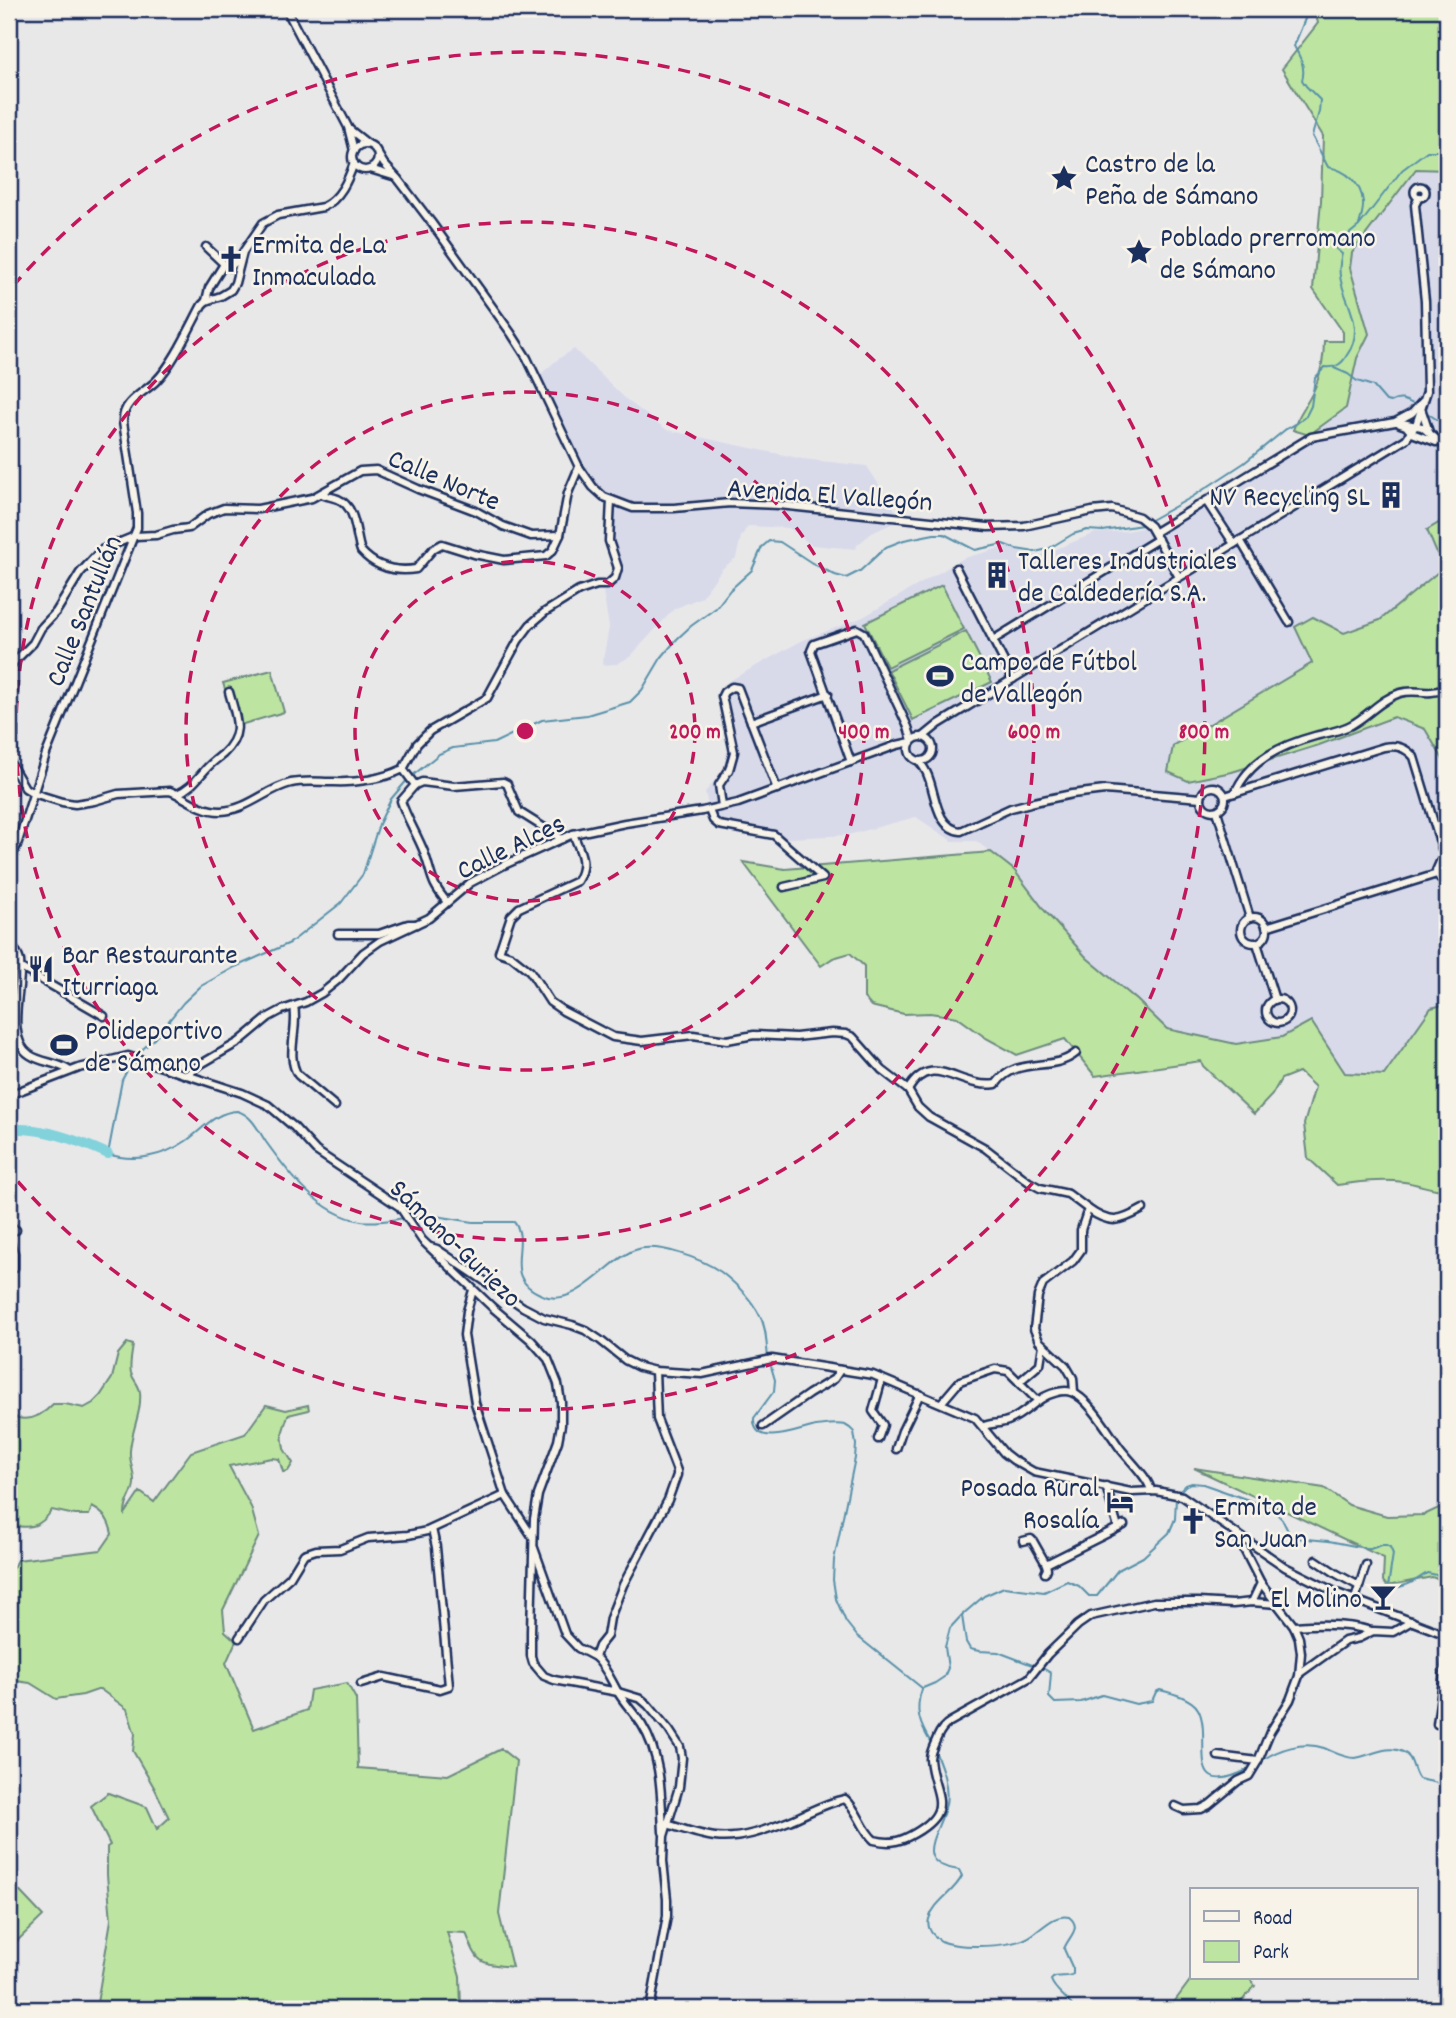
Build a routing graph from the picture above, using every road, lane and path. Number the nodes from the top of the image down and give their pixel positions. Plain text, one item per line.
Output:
1 (286, 9) edge
2 (348, 127) junction
3 (369, 145) junction
4 (354, 150) junction
5 (378, 154) junction
6 (354, 163) junction
7 (370, 169) junction
8 (362, 170) junction
9 (398, 179) junction
10 (347, 181) junction
11 (1419, 197) dead end
12 (206, 247) dead end
13 (241, 257) junction
14 (224, 264) junction
15 (206, 301) junction
16 (1425, 399) junction
17 (1422, 411) junction
18 (1395, 422) junction
19 (1416, 425) junction
20 (1412, 433) junction
21 (1430, 434) junction
22 (1444, 446) edge
23 (579, 467) junction
24 (320, 494) junction
25 (611, 500) junction
26 (1206, 500) junction
27 (1152, 529) junction
28 (560, 534) junction
29 (135, 537) junction
30 (1158, 540) junction
31 (1237, 542) junction
32 (956, 568) dead end
33 (1179, 577) junction
34 (1289, 622) dead end
35 (993, 640) junction
36 (9, 667) edge
37 (1013, 680) junction
38 (1447, 688) edge
39 (229, 692) dead end
40 (828, 694) junction
41 (751, 722) junction
42 (939, 724) junction
43 (916, 739) junction
44 (931, 742) junction
45 (897, 745) junction
46 (909, 750) junction
47 (928, 759) junction
48 (9, 761) edge
49 (919, 761) junction
50 (851, 762) junction
51 (405, 771) junction
52 (928, 775) junction
53 (413, 784) junction
54 (777, 789) junction
55 (33, 793) junction
56 (1235, 793) junction
57 (177, 794) junction
58 (1225, 796) junction
59 (1201, 798) junction
60 (722, 807) junction
61 (709, 810) junction
62 (1217, 811) junction
63 (573, 834) junction
64 (562, 839) junction
65 (1446, 859) edge
66 (9, 863) edge
67 (1437, 874) junction
68 (1447, 883) edge
69 (785, 887) dead end
70 (447, 902) junction
71 (1250, 918) junction
72 (418, 925) junction
73 (1266, 927) junction
74 (338, 934) dead end
75 (9, 943) edge
76 (1257, 943) junction
77 (21, 968) junction
78 (1275, 1000) dead end
79 (294, 1006) junction
80 (104, 1016) dead end
81 (9, 1030) edge
82 (17, 1034) junction
83 (1076, 1053) dead end
84 (70, 1071) junction
85 (187, 1075) junction
86 (908, 1090) junction
87 (9, 1095) edge
88 (335, 1106) dead end
89 (1088, 1209) junction
90 (1143, 1209) dead end
91 (9, 1225) edge
92 (16, 1230) dead end
93 (9, 1239) edge
94 (429, 1247) junction
95 (14, 1268) dead end
96 (473, 1290) junction
97 (1043, 1345) junction
98 (840, 1370) junction
99 (655, 1371) junction
100 (882, 1378) junction
101 (1020, 1382) junction
102 (1074, 1392) junction
103 (920, 1394) junction
104 (1038, 1401) junction
105 (942, 1402) junction
106 (762, 1426) dead end
107 (984, 1426) junction
108 (878, 1439) dead end
109 (896, 1449) dead end
110 (1106, 1486) junction
111 (1151, 1491) junction
112 (505, 1495) junction
113 (432, 1529) junction
114 (1235, 1532) junction
115 (533, 1538) junction
116 (1023, 1541) dead end
117 (533, 1546) junction
118 (1316, 1560) dead end
119 (1046, 1564) junction
120 (1366, 1565) dead end
121 (1045, 1573) dead end
122 (1261, 1583) junction
123 (1359, 1586) junction
124 (1355, 1599) junction
125 (1252, 1602) junction
126 (1277, 1604) junction
127 (1412, 1621) junction
128 (1294, 1626) junction
129 (1373, 1631) junction
130 (1447, 1635) edge
131 (239, 1638) dead end
132 (1447, 1651) edge
133 (595, 1657) junction
134 (1300, 1673) junction
135 (361, 1684) dead end
136 (618, 1692) junction
137 (1437, 1724) dead end
138 (1218, 1756) dead end
139 (1258, 1760) junction
140 (1175, 1807) dead end
141 (667, 1825) junction
142 (664, 1838) junction
143 (650, 2009) edge

1 - 2 street
2 - 3 street
2 - 4 street
3 - 4 street
3 - 5 street
4 - 6 street
5 - 7 street
5 - 9 street, Avenida El Vallegón
6 - 8 street
6 - 10 street
7 - 8 street
7 - 9 street
8 - 10 street
9 - 23 street, Avenida El Vallegón
10 - 13 street, Calle Santullán
11 - 16 street, Calle Alces
12 - 14 street
13 - 14 street
13 - 15 street, Calle Santullán
14 - 15 street
15 - 29 street, Calle Santullán
16 - 17 street, Calle Alces
16 - 18 street
17 - 19 street, Calle Alces
17 - 21 street
18 - 19 street
18 - 20 street
18 - 26 street
19 - 20 street, Calle Alces
19 - 21 street
20 - 22 street
20 - 31 street, Calle Alces
21 - 22 street
23 - 25 street, Avenida El Vallegón
23 - 28 street
24 - 28 street, Calle Norte
24 - 28 street
24 - 29 street, Calle Norte
25 - 27 street, Avenida El Vallegón
25 - 51 street
26 - 27 street
26 - 31 street
27 - 30 street
29 - 36 street, Calle Norte
29 - 55 street, Calle Santullán
30 - 33 street
30 - 35 street
31 - 33 street, Calle Alces
31 - 34 street
32 - 35 street
33 - 37 street, Calle Alces
35 - 37 street
37 - 42 street, Calle Alces
38 - 56 street
39 - 57 street
40 - 41 street
40 - 43 street
40 - 50 street
41 - 54 street
41 - 60 street
42 - 43 street, Calle Alces
42 - 44 street
43 - 44 street
43 - 45 street, Calle Alces
43 - 46 street
44 - 47 street
45 - 46 street
45 - 50 street, Calle Alces
46 - 49 street
47 - 49 street
47 - 52 street
48 - 55 street
49 - 52 street
50 - 54 street, Calle Alces
51 - 53 street
51 - 57 street
52 - 59 street
53 - 64 street
53 - 70 street
54 - 60 street, Calle Alces
55 - 57 street
55 - 66 street, Calle Santullán
56 - 58 street
56 - 65 street
58 - 59 street
58 - 62 street
59 - 62 street
60 - 61 street, Calle Alces
61 - 63 street, Calle Alces
61 - 69 street
62 - 71 street
63 - 64 street, Calle Alces
63 - 86 street
64 - 70 street, Calle Alces
65 - 67 street
67 - 68 street
67 - 73 street
70 - 72 street, Calle Alces
71 - 73 street
71 - 76 street
72 - 74 street
72 - 79 street, Calle Alces
73 - 76 street
75 - 77 street
76 - 78 street
77 - 80 street
77 - 82 street
79 - 85 street, Calle Alces
79 - 88 street
81 - 82 street
82 - 84 street
83 - 86 street
84 - 85 street, Sámano-Guriezo
84 - 87 street, Sámano-Guriezo
85 - 94 street, Sámano-Guriezo
86 - 89 street
89 - 90 street
89 - 97 street
91 - 92 street
93 - 95 street
94 - 96 street, Sámano-Guriezo
94 - 99 street
96 - 112 street
96 - 115 street, Sámano-Guriezo
97 - 101 street
97 - 102 street
98 - 99 street
98 - 100 street
98 - 106 street
99 - 133 street
100 - 103 street
100 - 108 street
101 - 104 street
101 - 105 street
102 - 104 street
102 - 111 street
103 - 105 street
103 - 109 street
104 - 107 street
105 - 107 street
107 - 110 street
110 - 111 street
110 - 119 street
111 - 114 street
112 - 113 street
112 - 115 street
113 - 131 street
113 - 135 street
114 - 122 street
114 - 124 street
115 - 117 street, Sámano-Guriezo
116 - 119 street
117 - 133 street
117 - 136 street, Sámano-Guriezo
118 - 123 street
119 - 121 street
120 - 123 street
122 - 125 street
122 - 126 street
123 - 124 street
124 - 127 street
125 - 126 street
125 - 141 street
126 - 128 street
127 - 129 street
127 - 130 street
128 - 129 street
128 - 134 street
129 - 134 street
132 - 137 street
133 - 136 street
134 - 139 street
136 - 141 street, Sámano-Guriezo
136 - 142 street
138 - 139 street
139 - 140 street
141 - 142 street, Sámano-Guriezo
142 - 143 street, Sámano-Guriezo

